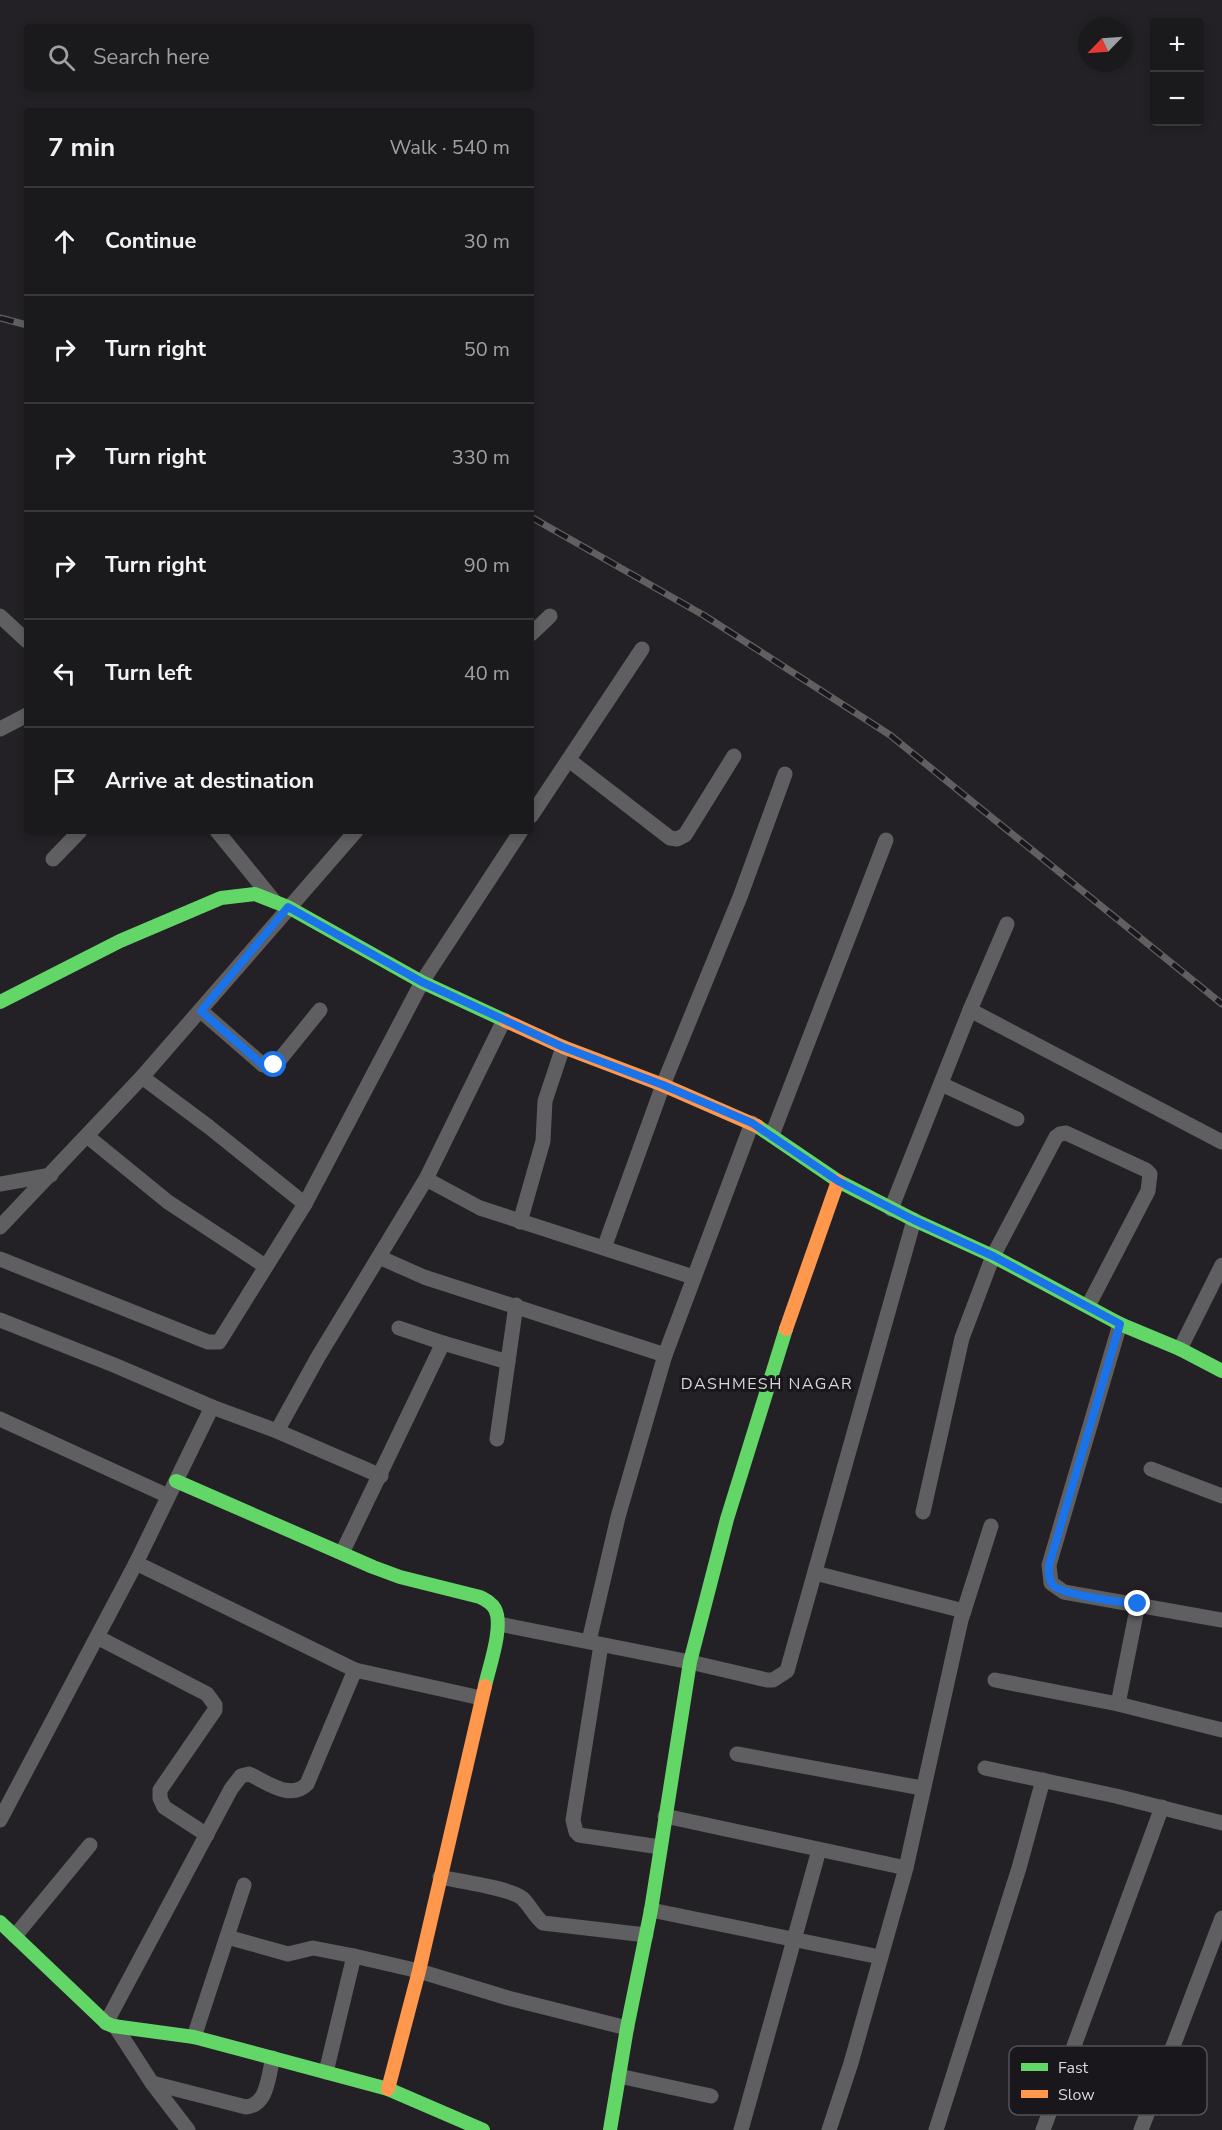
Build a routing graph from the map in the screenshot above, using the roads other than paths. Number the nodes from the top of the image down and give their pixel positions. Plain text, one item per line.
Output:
1 (0, 616) edge
2 (549, 616) dead end
3 (534, 631) edge
4 (24, 638) edge
5 (642, 649) dead end
6 (24, 717) edge
7 (0, 729) edge
8 (734, 756) dead end
9 (569, 760) junction
10 (785, 774) dead end
11 (534, 812) edge
12 (77, 834) edge
13 (220, 834) edge
14 (353, 834) edge
15 (519, 834) edge
16 (886, 840) dead end
17 (53, 859) dead end
18 (281, 904) junction
19 (1007, 924) dead end
20 (422, 982) junction
21 (0, 1002) edge
22 (320, 1010) dead end
23 (970, 1010) junction
24 (201, 1011) junction
25 (504, 1020) junction
26 (563, 1047) junction
27 (142, 1077) junction
28 (941, 1084) junction
29 (663, 1085) junction
30 (1017, 1119) dead end
31 (752, 1123) junction
32 (772, 1135) junction
33 (87, 1136) junction
34 (1222, 1142) edge
35 (51, 1174) junction
36 (426, 1179) junction
37 (838, 1181) junction
38 (0, 1184) edge
39 (305, 1204) junction
40 (891, 1209) junction
41 (914, 1220) junction
42 (520, 1222) junction
43 (0, 1227) edge
44 (604, 1248) junction
45 (993, 1256) junction
46 (379, 1257) junction
47 (0, 1259) edge
48 (1222, 1265) edge
49 (265, 1266) junction
50 (693, 1277) junction
51 (516, 1305) junction
52 (1088, 1306) junction
53 (0, 1320) edge
54 (1120, 1324) junction
55 (399, 1328) dead end
56 (443, 1343) junction
57 (1180, 1349) junction
58 (665, 1355) junction
59 (508, 1362) junction
60 (1222, 1371) edge
61 (212, 1407) junction
62 (0, 1419) edge
63 (278, 1431) junction
64 (497, 1439) dead end
65 (1151, 1469) dead end
66 (381, 1476) junction
67 (176, 1481) junction
68 (168, 1496) junction
69 (1222, 1496) edge
70 (922, 1512) dead end
71 (991, 1526) dead end
72 (342, 1553) junction
73 (136, 1563) junction
74 (815, 1573) junction
75 (1138, 1604) junction
76 (964, 1611) junction
77 (1222, 1620) edge
78 (499, 1624) junction
79 (97, 1637) junction
80 (595, 1643) junction
81 (690, 1662) junction
82 (355, 1670) junction
83 (995, 1680) dead end
84 (481, 1698) junction
85 (1118, 1704) junction
86 (1222, 1730) edge
87 (737, 1754) dead end
88 (985, 1768) dead end
89 (1043, 1780) junction
90 (922, 1788) junction
91 (1162, 1807) junction
92 (664, 1816) junction
93 (0, 1820) edge
94 (1222, 1823) edge
95 (207, 1835) junction
96 (90, 1845) dead end
97 (660, 1847) junction
98 (819, 1850) junction
99 (906, 1868) junction
100 (440, 1877) junction
101 (244, 1885) dead end
102 (651, 1910) junction
103 (1222, 1918) edge
104 (0, 1922) edge
105 (646, 1935) junction
106 (15, 1936) junction
107 (227, 1937) junction
108 (795, 1941) junction
109 (354, 1956) junction
110 (880, 1957) junction
111 (419, 1971) junction
112 (111, 2025) junction
113 (627, 2028) junction
114 (194, 2037) junction
115 (1074, 2046) edge
116 (1173, 2046) edge
117 (273, 2058) junction
118 (326, 2072) junction
119 (619, 2076) junction
120 (152, 2083) junction
121 (388, 2089) junction
122 (711, 2096) dead end
123 (1049, 2115) edge
124 (1147, 2115) edge
125 (188, 2130) edge
126 (483, 2130) edge
127 (610, 2130) edge
128 (741, 2130) edge
129 (829, 2130) edge
130 (936, 2130) edge
131 (1043, 2130) edge
132 (1141, 2130) edge

1 - 4 street
2 - 3 street
5 - 9 street
6 - 7 street
8 - 9 street
9 - 11 street
10 - 29 street
12 - 17 street
13 - 18 street
14 - 18 street
15 - 20 street
16 - 32 street
18 - 20 street
18 - 21 street
18 - 24 street
19 - 23 street
20 - 25 street
20 - 39 street
22 - 24 street
23 - 28 street
23 - 34 street
24 - 27 street
25 - 26 street
25 - 36 street
26 - 29 street
26 - 42 street
27 - 33 street
27 - 39 street
28 - 30 street
28 - 40 street
29 - 31 street
29 - 44 street
31 - 32 street
31 - 50 street
32 - 37 street
33 - 35 street
33 - 49 street
35 - 38 street
35 - 43 street
36 - 42 street
36 - 46 street
37 - 40 street
37 - 81 street
39 - 49 street
40 - 41 street
41 - 45 street
41 - 74 street
42 - 44 street
44 - 50 street
45 - 52 street
45 - 52 street
45 - 70 street
46 - 51 street
46 - 63 street
47 - 49 street
48 - 57 street
50 - 58 street
51 - 58 street
51 - 59 street
52 - 54 street
53 - 61 street
54 - 57 street
54 - 75 street
55 - 56 street
56 - 59 street
56 - 66 street
57 - 60 street
58 - 80 street
59 - 64 street
61 - 63 street
61 - 67 street
62 - 68 street
63 - 66 street
65 - 69 street
66 - 72 street
67 - 68 street
67 - 72 street
68 - 73 street
71 - 76 street
72 - 78 street
73 - 79 street
73 - 82 street
74 - 76 street
74 - 81 street
75 - 77 street
75 - 85 street
76 - 90 street
78 - 80 street
78 - 84 street
79 - 93 street
79 - 95 street
80 - 81 street
80 - 97 street
81 - 92 street
82 - 84 street
82 - 95 street
83 - 85 street
84 - 100 street
85 - 86 street
87 - 90 street
88 - 89 street
89 - 91 street
89 - 130 street
90 - 99 street
91 - 94 street
91 - 115 street
92 - 97 street
92 - 98 street
95 - 112 street
96 - 106 street
97 - 102 street
98 - 99 street
98 - 108 street
99 - 110 street
100 - 105 street
100 - 111 street
101 - 107 street
102 - 105 street
102 - 108 street
103 - 116 street
104 - 106 street
105 - 113 street
106 - 112 street
107 - 109 street
107 - 114 street
108 - 110 street
108 - 128 street
109 - 111 street
109 - 118 street
110 - 129 street
111 - 113 street
111 - 121 street
112 - 114 street
112 - 120 street
113 - 119 street
114 - 117 street
117 - 118 street
117 - 120 street
118 - 121 street
119 - 122 street
119 - 127 street
120 - 125 street
121 - 126 street
123 - 131 street
124 - 132 street

